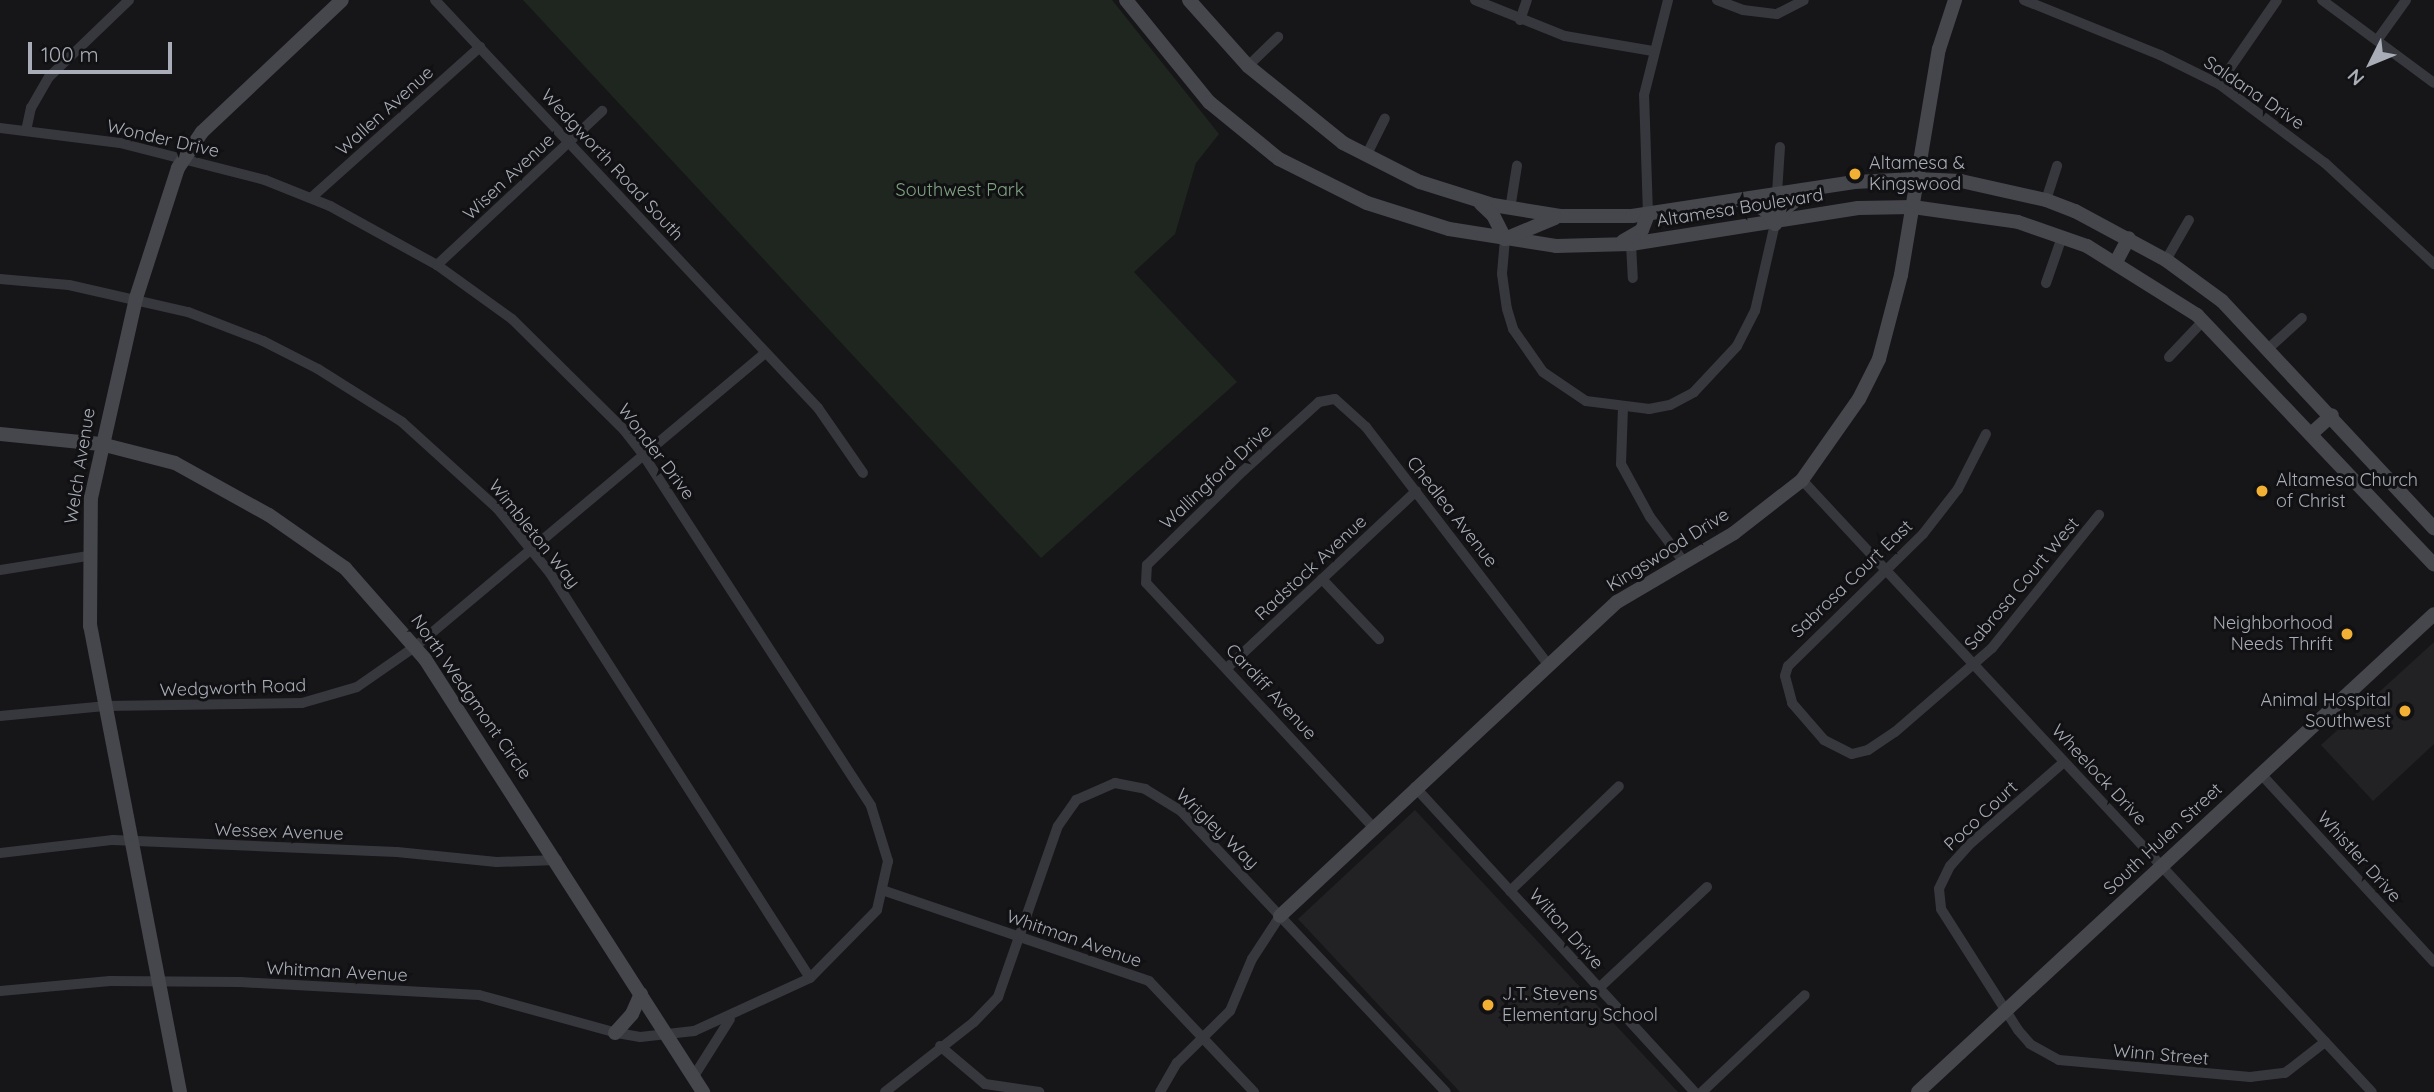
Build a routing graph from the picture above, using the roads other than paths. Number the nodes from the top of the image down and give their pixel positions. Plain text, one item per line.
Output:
1 (130, 0) edge
2 (342, 0) edge
3 (435, 0) edge
4 (1126, 0) edge
5 (1189, 0) edge
6 (1475, 0) edge
7 (1527, 0) edge
8 (1668, 0) edge
9 (1717, 0) edge
10 (1804, 0) edge
11 (1955, 0) edge
12 (2024, 0) edge
13 (2277, 0) edge
14 (2322, 0) edge
15 (2406, 0) edge
16 (1520, 20) junction
17 (1278, 37) dead end
18 (2378, 39) junction
19 (480, 47) junction
20 (1653, 51) junction
21 (1248, 66) junction
22 (2434, 83) edge
23 (2219, 84) junction
24 (602, 111) dead end
25 (1385, 118) dead end
26 (0, 128) edge
27 (26, 131) junction
28 (570, 141) junction
29 (1780, 147) dead end
30 (1366, 156) junction
31 (184, 157) junction
32 (1517, 166) dead end
33 (2057, 166) dead end
34 (1916, 179) junction
35 (1812, 187) junction
36 (1777, 193) junction
37 (311, 198) junction
38 (1746, 199) junction
39 (2046, 200) junction
40 (1476, 201) junction
41 (1913, 207) junction
42 (1510, 209) junction
43 (1648, 214) junction
44 (1560, 216) junction
45 (2189, 220) dead end
46 (1775, 224) junction
47 (2062, 237) junction
48 (2129, 238) junction
49 (1505, 239) junction
50 (1675, 240) junction
51 (1611, 244) junction
52 (1631, 244) junction
53 (2166, 260) junction
54 (2116, 262) junction
55 (2434, 264) edge
56 (437, 265) junction
57 (1633, 278) dead end
58 (0, 279) edge
59 (2046, 283) dead end
60 (136, 298) junction
61 (2302, 318) dead end
62 (2203, 321) junction
63 (2270, 347) junction
64 (765, 353) junction
65 (2169, 357) dead end
66 (1319, 402) joint
67 (1623, 407) junction
68 (2332, 415) junction
69 (0, 434) edge
70 (1986, 434) dead end
71 (2311, 434) junction
72 (101, 444) junction
73 (644, 456) junction
74 (863, 473) dead end
75 (1802, 480) junction
76 (1416, 491) junction
77 (2099, 515) dead end
78 (2434, 528) edge
79 (531, 550) junction
80 (87, 556) junction
81 (1684, 562) junction
82 (2434, 565) edge
83 (0, 570) edge
84 (1887, 572) junction
85 (1322, 579) junction
86 (1145, 580) joint
87 (2434, 614) edge
88 (1379, 639) dead end
89 (416, 646) junction
90 (1548, 664) junction
91 (1974, 665) junction
92 (1227, 668) junction
93 (105, 706) junction
94 (1801, 714) joint
95 (0, 716) edge
96 (2064, 762) junction
97 (2262, 774) junction
98 (1619, 786) dead end
99 (1415, 788) junction
100 (1373, 827) junction
101 (131, 841) junction
102 (0, 853) edge
103 (557, 860) junction
104 (2163, 866) junction
105 (1707, 887) dead end
106 (885, 891) junction
107 (1510, 891) junction
108 (1280, 916) junction
109 (1021, 937) junction
110 (2434, 962) edge
111 (810, 978) junction
112 (160, 982) junction
113 (1599, 989) junction
114 (0, 991) edge
115 (641, 994) junction
116 (1805, 995) dead end
117 (2005, 1010) junction
118 (730, 1018) junction
119 (615, 1033) junction
120 (667, 1035) junction
121 (1205, 1038) junction
122 (2325, 1042) junction
123 (940, 1046) junction
124 (694, 1076) junction
125 (180, 1092) edge
126 (703, 1092) edge
127 (885, 1092) edge
128 (1040, 1092) edge
129 (1160, 1092) edge
130 (1254, 1092) edge
131 (1446, 1092) edge
132 (1694, 1092) edge
133 (1702, 1092) edge
134 (1918, 1092) edge
135 (2372, 1092) edge

1 - 27 street
2 - 31 main road, Welch Avenue
3 - 19 street, Wedgworth Road South
4 - 49 main road, Altamesa Boulevard
5 - 21 main road, Altamesa Boulevard
6 - 16 street
7 - 16 street
8 - 20 street
9 - 10 street
11 - 34 main road, Kingswood Drive
12 - 23 street, Saldana Drive
13 - 23 street
14 - 18 street
15 - 18 street
16 - 20 street
17 - 21 street
18 - 22 street
19 - 28 street, Wedgworth Road South
19 - 37 street, Wallen Avenue
20 - 43 street
21 - 30 main road, Altamesa Boulevard
23 - 55 street, Saldana Drive
24 - 28 street, Wisen Avenue
25 - 30 street
26 - 27 street, Wonder Drive
27 - 31 street, Wonder Drive
28 - 56 street, Wisen Avenue
28 - 64 street, Wedgworth Road South
29 - 36 street, Altamesa Boulevard
30 - 40 main road, Altamesa Boulevard
31 - 37 street, Wonder Drive
31 - 60 main road, Welch Avenue
32 - 42 street
33 - 39 street
34 - 35 main road, Altamesa Boulevard
34 - 39 main road, Altamesa Boulevard
34 - 41 main road, Kingswood Drive
35 - 36 main road, Altamesa Boulevard
35 - 46 main road
36 - 38 main road, Altamesa Boulevard
37 - 56 street, Wonder Drive
38 - 43 main road, Altamesa Boulevard
38 - 46 main road
39 - 48 main road, Altamesa Boulevard
40 - 42 main road, Altamesa Boulevard
40 - 49 main road
41 - 46 main road, Altamesa Boulevard
41 - 47 main road, Altamesa Boulevard
41 - 75 main road, Kingswood Drive
42 - 44 main road, Altamesa Boulevard
43 - 44 main road, Altamesa Boulevard
43 - 50 main road
43 - 51 main road
44 - 49 main road
45 - 53 street
46 - 50 main road, Altamesa Boulevard
46 - 67 street
47 - 54 main road, Altamesa Boulevard
47 - 59 street
48 - 53 main road, Altamesa Boulevard
48 - 54 main road
49 - 51 main road, Altamesa Boulevard
49 - 67 street
50 - 52 main road, Altamesa Boulevard
51 - 52 main road, Altamesa Boulevard
52 - 57 street
53 - 63 main road, Altamesa Boulevard
54 - 62 main road, Altamesa Boulevard
56 - 73 street, Wonder Drive
58 - 60 street, Wimbleton Way
60 - 72 main road, Welch Avenue
60 - 79 street, Wimbleton Way
61 - 63 street
62 - 65 street
62 - 71 main road, Altamesa Boulevard
63 - 68 main road, Altamesa Boulevard
64 - 73 street, Wedgworth Road
64 - 74 street, Wedgworth Road South
66 - 76 street, Chedlea Avenue
66 - 86 street, Wallingford Drive
67 - 81 street
68 - 71 main road
68 - 78 main road, Altamesa Boulevard
69 - 72 main road, North Wedgmont Circle
70 - 84 street, Sabrosa Court East
71 - 82 main road, Altamesa Boulevard
72 - 80 main road, Welch Avenue
72 - 89 main road, North Wedgmont Circle
73 - 79 street, Wedgworth Road
73 - 106 street, Wonder Drive
75 - 81 main road, Kingswood Drive
75 - 84 street, Wheelock Drive
76 - 85 street, Radstock Avenue
76 - 90 street, Chedlea Avenue
77 - 91 street, Sabrosa Court West
79 - 89 street, Wedgworth Road
79 - 111 street, Wimbleton Way
80 - 83 street
80 - 93 main road, Welch Avenue
81 - 90 main road, Kingswood Drive
84 - 91 street, Wheelock Drive
84 - 94 street, Sabrosa Court East
85 - 88 street
85 - 92 street, Radstock Avenue
86 - 92 street, Cardiff Avenue
87 - 97 main road, South Hulen Street
89 - 93 street, Wedgworth Road
89 - 103 main road, North Wedgmont Circle
90 - 99 main road, Kingswood Drive
91 - 94 street, Sabrosa Court West
91 - 96 street, Wheelock Drive
92 - 100 street, Cardiff Avenue
93 - 95 street, Wedgworth Road
93 - 101 main road, Welch Avenue
96 - 104 street, Wheelock Drive
96 - 117 street, Poco Court
97 - 104 main road, South Hulen Street
97 - 110 street, Whistler Drive
98 - 107 street
99 - 100 main road, Kingswood Drive
99 - 107 street, Wilton Drive
100 - 108 main road, Kingswood Drive
101 - 102 street, Wessex Avenue
101 - 103 street, Wessex Avenue
101 - 112 main road, Welch Avenue
103 - 115 main road, North Wedgmont Circle
104 - 117 main road, South Hulen Street
104 - 122 street, Wheelock Drive
105 - 113 street
106 - 109 street, Whitman Avenue
106 - 111 street, Wonder Drive
107 - 113 street, Wilton Drive
108 - 109 street, Wrigley Way
108 - 121 street, Kingswood Drive
108 - 131 street, Wrigley Way
109 - 121 street, Whitman Avenue
109 - 123 street, Wrigley Way
111 - 118 street, Wonder Drive
112 - 114 street, Whitman Avenue
112 - 119 street, Whitman Avenue
112 - 125 main road, Welch Avenue
113 - 132 street, Wilton Drive
115 - 119 main road
115 - 120 main road, North Wedgmont Circle
116 - 133 street
117 - 122 street, Winn Street
117 - 134 main road, South Hulen Street
118 - 120 street, Wonder Drive
118 - 124 street
119 - 120 street, Whitman Avenue
120 - 124 main road, North Wedgmont Circle
121 - 129 street, Kingswood Drive
121 - 130 street, Whitman Avenue
122 - 135 street, Wheelock Drive
123 - 127 street, Wrigley Way
123 - 128 street
124 - 126 main road, North Wedgmont Circle

